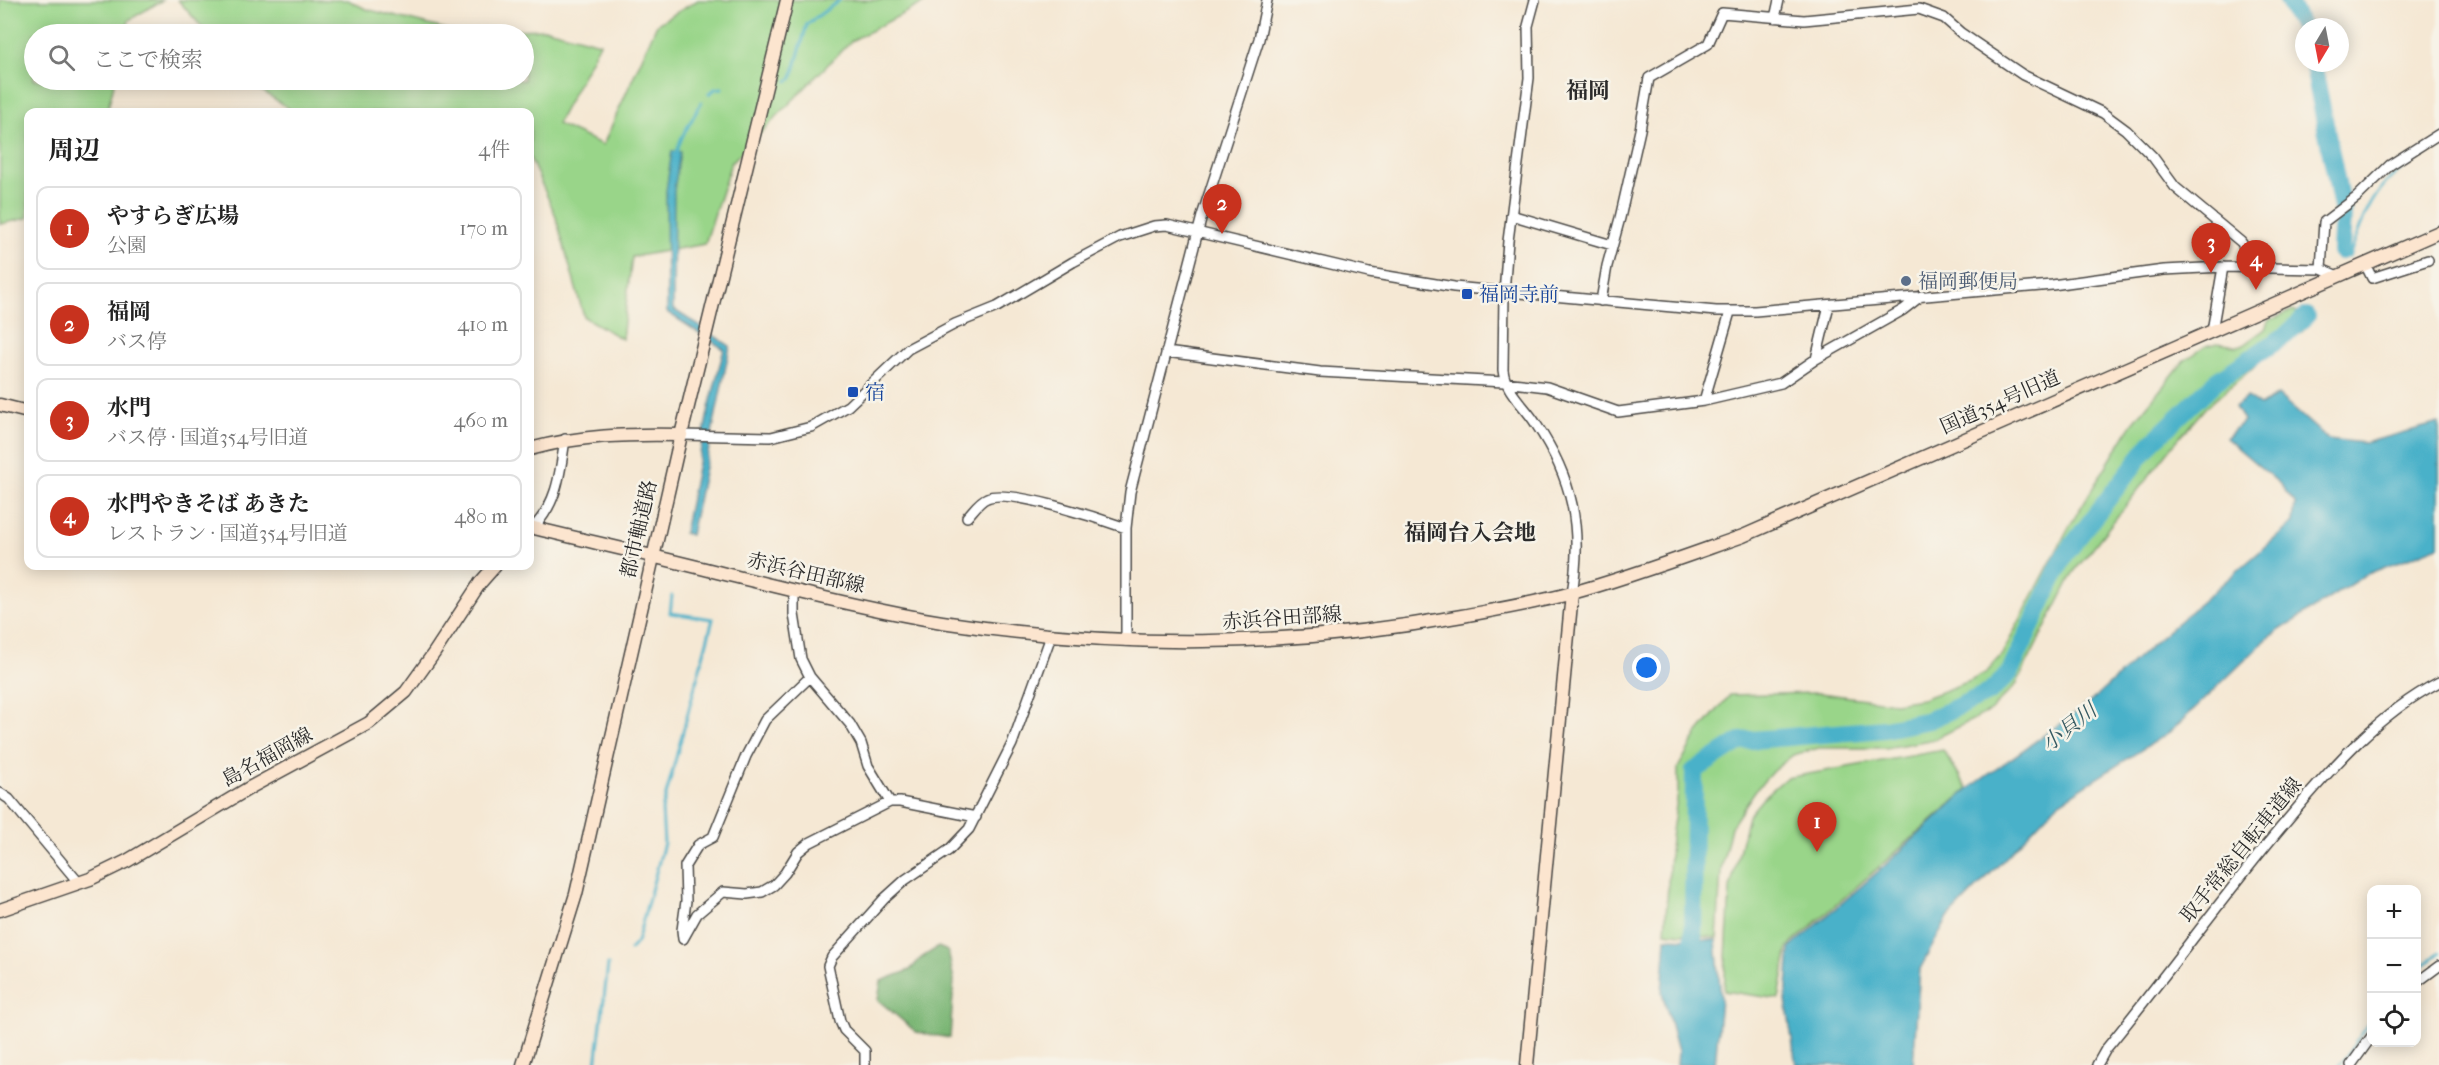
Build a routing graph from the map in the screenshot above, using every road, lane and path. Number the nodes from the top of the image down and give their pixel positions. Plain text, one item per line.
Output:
1 (787, 0) edge
2 (1267, 0) edge
3 (1535, 0) edge
4 (1779, 0) edge
5 (1775, 18) junction
6 (2439, 134) edge
7 (1511, 215) junction
8 (1198, 232) junction
9 (2439, 232) edge
10 (1612, 245) junction
11 (2428, 260) dead end
12 (2366, 264) junction
13 (2223, 267) junction
14 (2258, 267) junction
15 (2321, 269) junction
16 (2338, 276) junction
17 (1504, 293) junction
18 (1921, 297) junction
19 (1601, 301) junction
20 (1829, 305) junction
21 (1730, 312) junction
22 (2212, 331) junction
23 (1166, 352) junction
24 (1816, 359) junction
25 (1504, 382) junction
26 (1704, 401) junction
27 (0, 405) edge
28 (24, 411) edge
29 (681, 435) junction
30 (565, 439) junction
31 (534, 448) edge
32 (967, 517) dead end
33 (534, 526) edge
34 (1126, 528) junction
35 (534, 530) edge
36 (653, 556) junction
37 (491, 570) edge
38 (794, 591) junction
39 (1572, 593) junction
40 (1051, 636) junction
41 (1126, 641) junction
42 (810, 677) junction
43 (2439, 682) edge
44 (0, 793) edge
45 (9, 799) junction
46 (890, 802) junction
47 (0, 804) edge
48 (976, 817) junction
49 (79, 883) junction
50 (0, 909) edge
51 (2439, 966) edge
52 (2421, 979) edge
53 (2367, 1043) edge
54 (523, 1065) edge
55 (865, 1065) edge
56 (1527, 1065) edge
57 (2097, 1065) edge
58 (2351, 1065) edge

1 - 29 main road, 都市軸道路
2 - 8 street
3 - 7 street
4 - 5 street
5 - 10 street
5 - 14 street
6 - 15 street
7 - 10 street
7 - 17 street
8 - 17 street
8 - 23 street
8 - 29 street
9 - 12 main road, 国道354号旧道
10 - 19 street
11 - 12 street
12 - 16 main road, 国道354号旧道
13 - 14 street
13 - 18 street
13 - 22 street
14 - 15 street
15 - 16 street
16 - 22 main road, 国道354号旧道
17 - 19 street
17 - 25 street
18 - 20 street
18 - 24 street
19 - 21 street
20 - 21 street
20 - 24 street
21 - 26 street
22 - 39 main road, 国道354号旧道
23 - 25 street
23 - 34 street
24 - 26 street
25 - 26 street
25 - 39 street
27 - 28 main road
29 - 30 main road
29 - 36 main road, 都市軸道路
30 - 31 main road
30 - 33 street
32 - 34 street
34 - 41 street
35 - 36 main road, 赤浜谷田部線
36 - 38 main road, 赤浜谷田部線
36 - 54 main road, 都市軸道路
37 - 49 main road, 島名福岡線
38 - 40 main road, 赤浜谷田部線
38 - 42 street
39 - 41 main road, 赤浜谷田部線
39 - 56 main road
40 - 41 main road, 赤浜谷田部線
40 - 48 street
42 - 46 street
42 - 46 street
43 - 57 street, 取手常総自転車道線
44 - 45 street
45 - 47 street
45 - 49 street
46 - 48 street
48 - 55 street
49 - 50 main road, 島名福岡線
51 - 52 street
53 - 58 street

